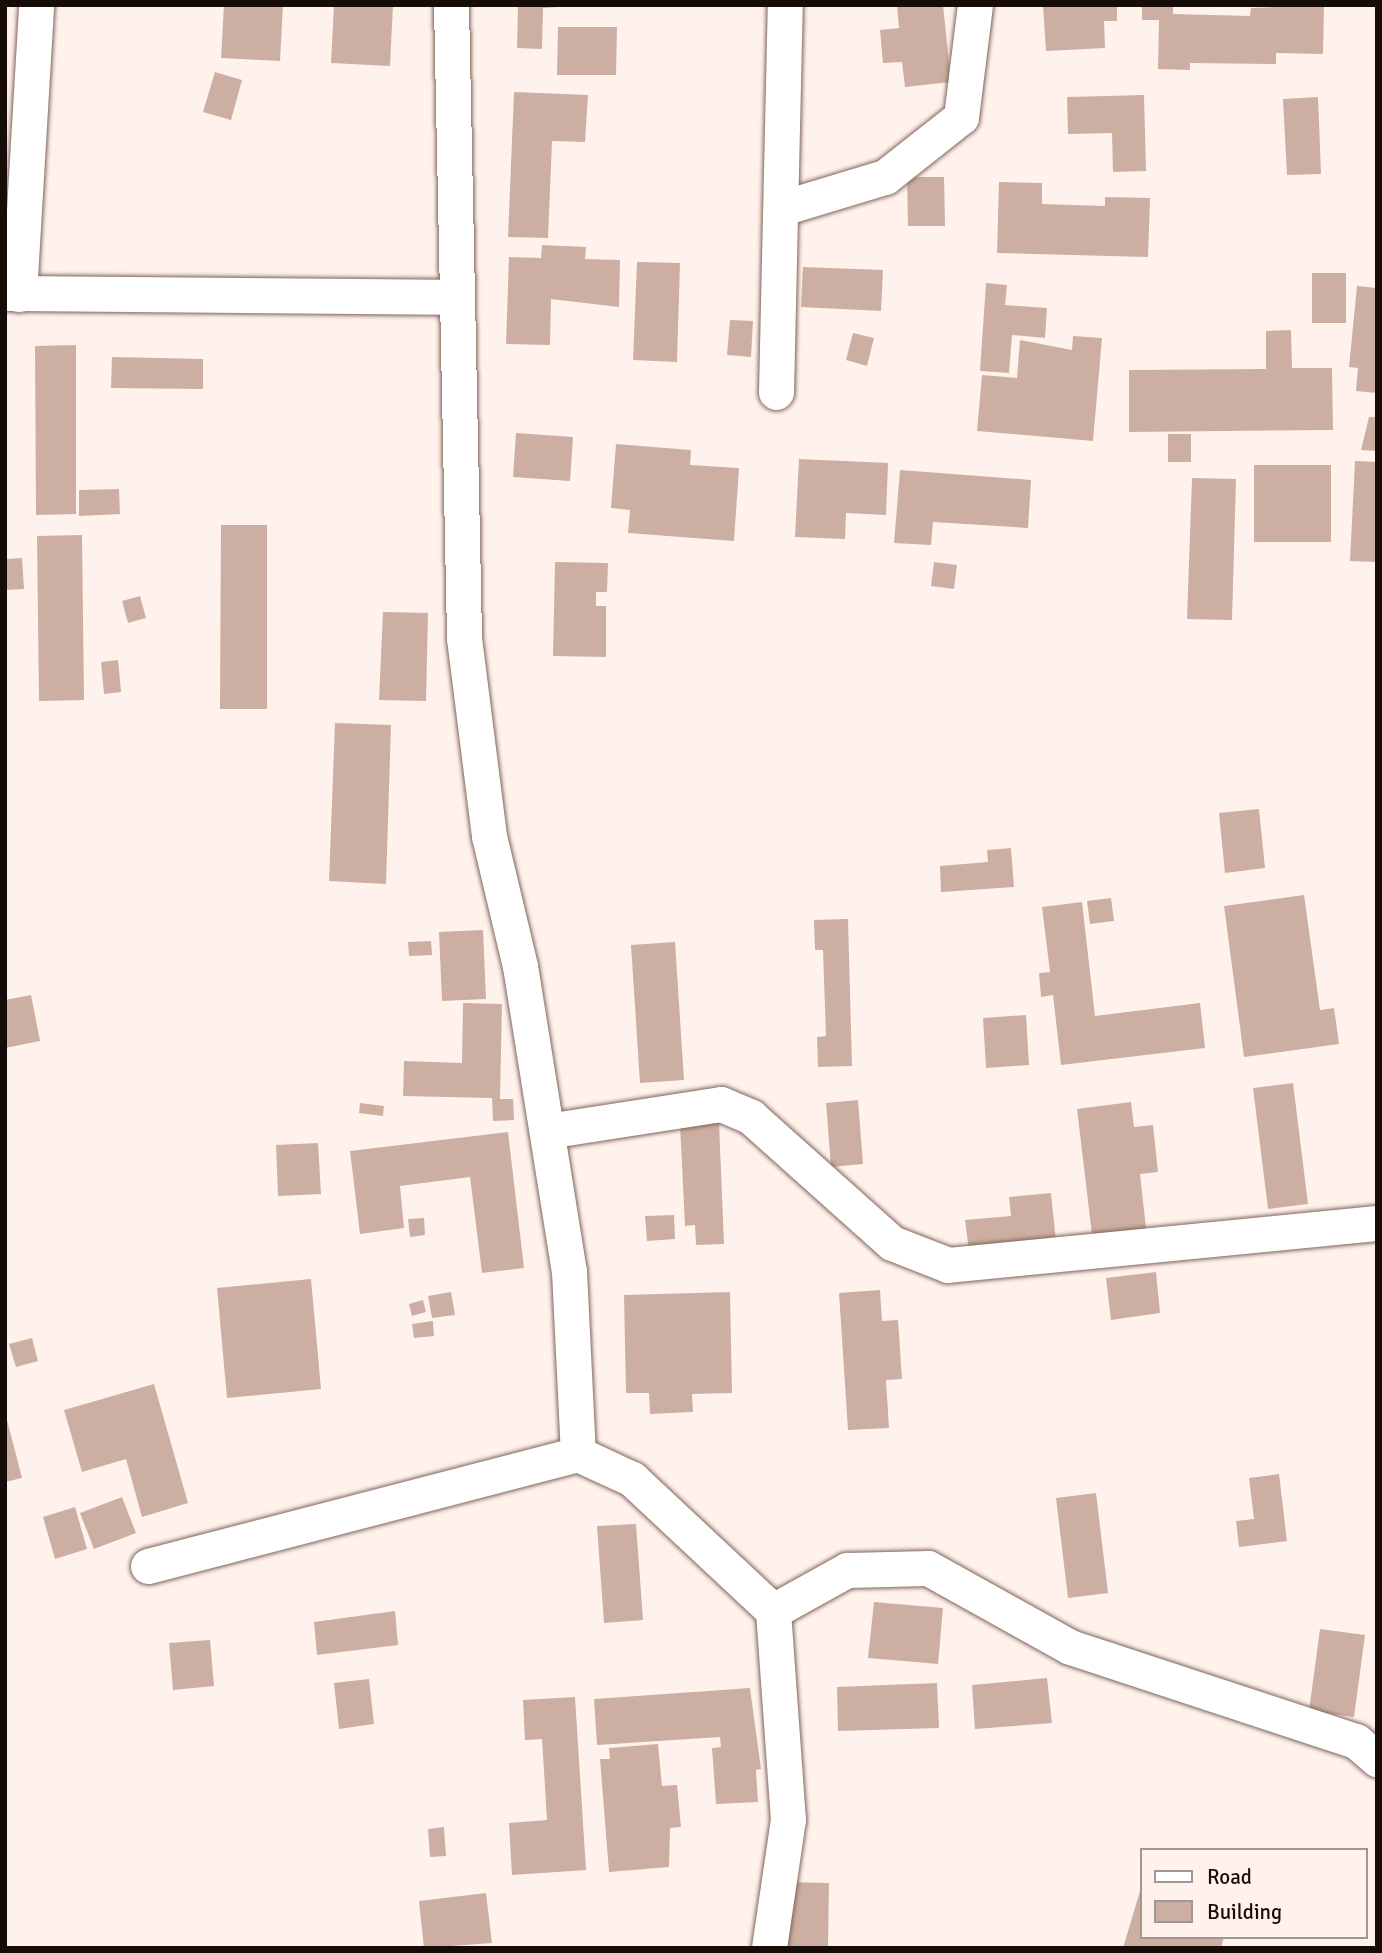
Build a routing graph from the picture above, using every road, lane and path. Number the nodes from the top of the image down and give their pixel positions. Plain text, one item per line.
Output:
1 (36, 5) edge
2 (451, 5) edge
3 (785, 5) edge
4 (975, 5) edge
5 (782, 208) junction
6 (12, 293) edge
7 (453, 297) junction
8 (776, 392) dead end
9 (547, 1132) junction
10 (1377, 1223) edge
11 (578, 1454) junction
12 (148, 1566) dead end
13 (773, 1611) junction
14 (1377, 1759) edge
15 (769, 1948) edge

1 - 6 street
2 - 7 street
3 - 5 street
4 - 5 street
5 - 8 street
6 - 7 street
7 - 9 street
9 - 10 street
9 - 11 street
11 - 12 street
11 - 13 street
13 - 14 street
13 - 15 street

